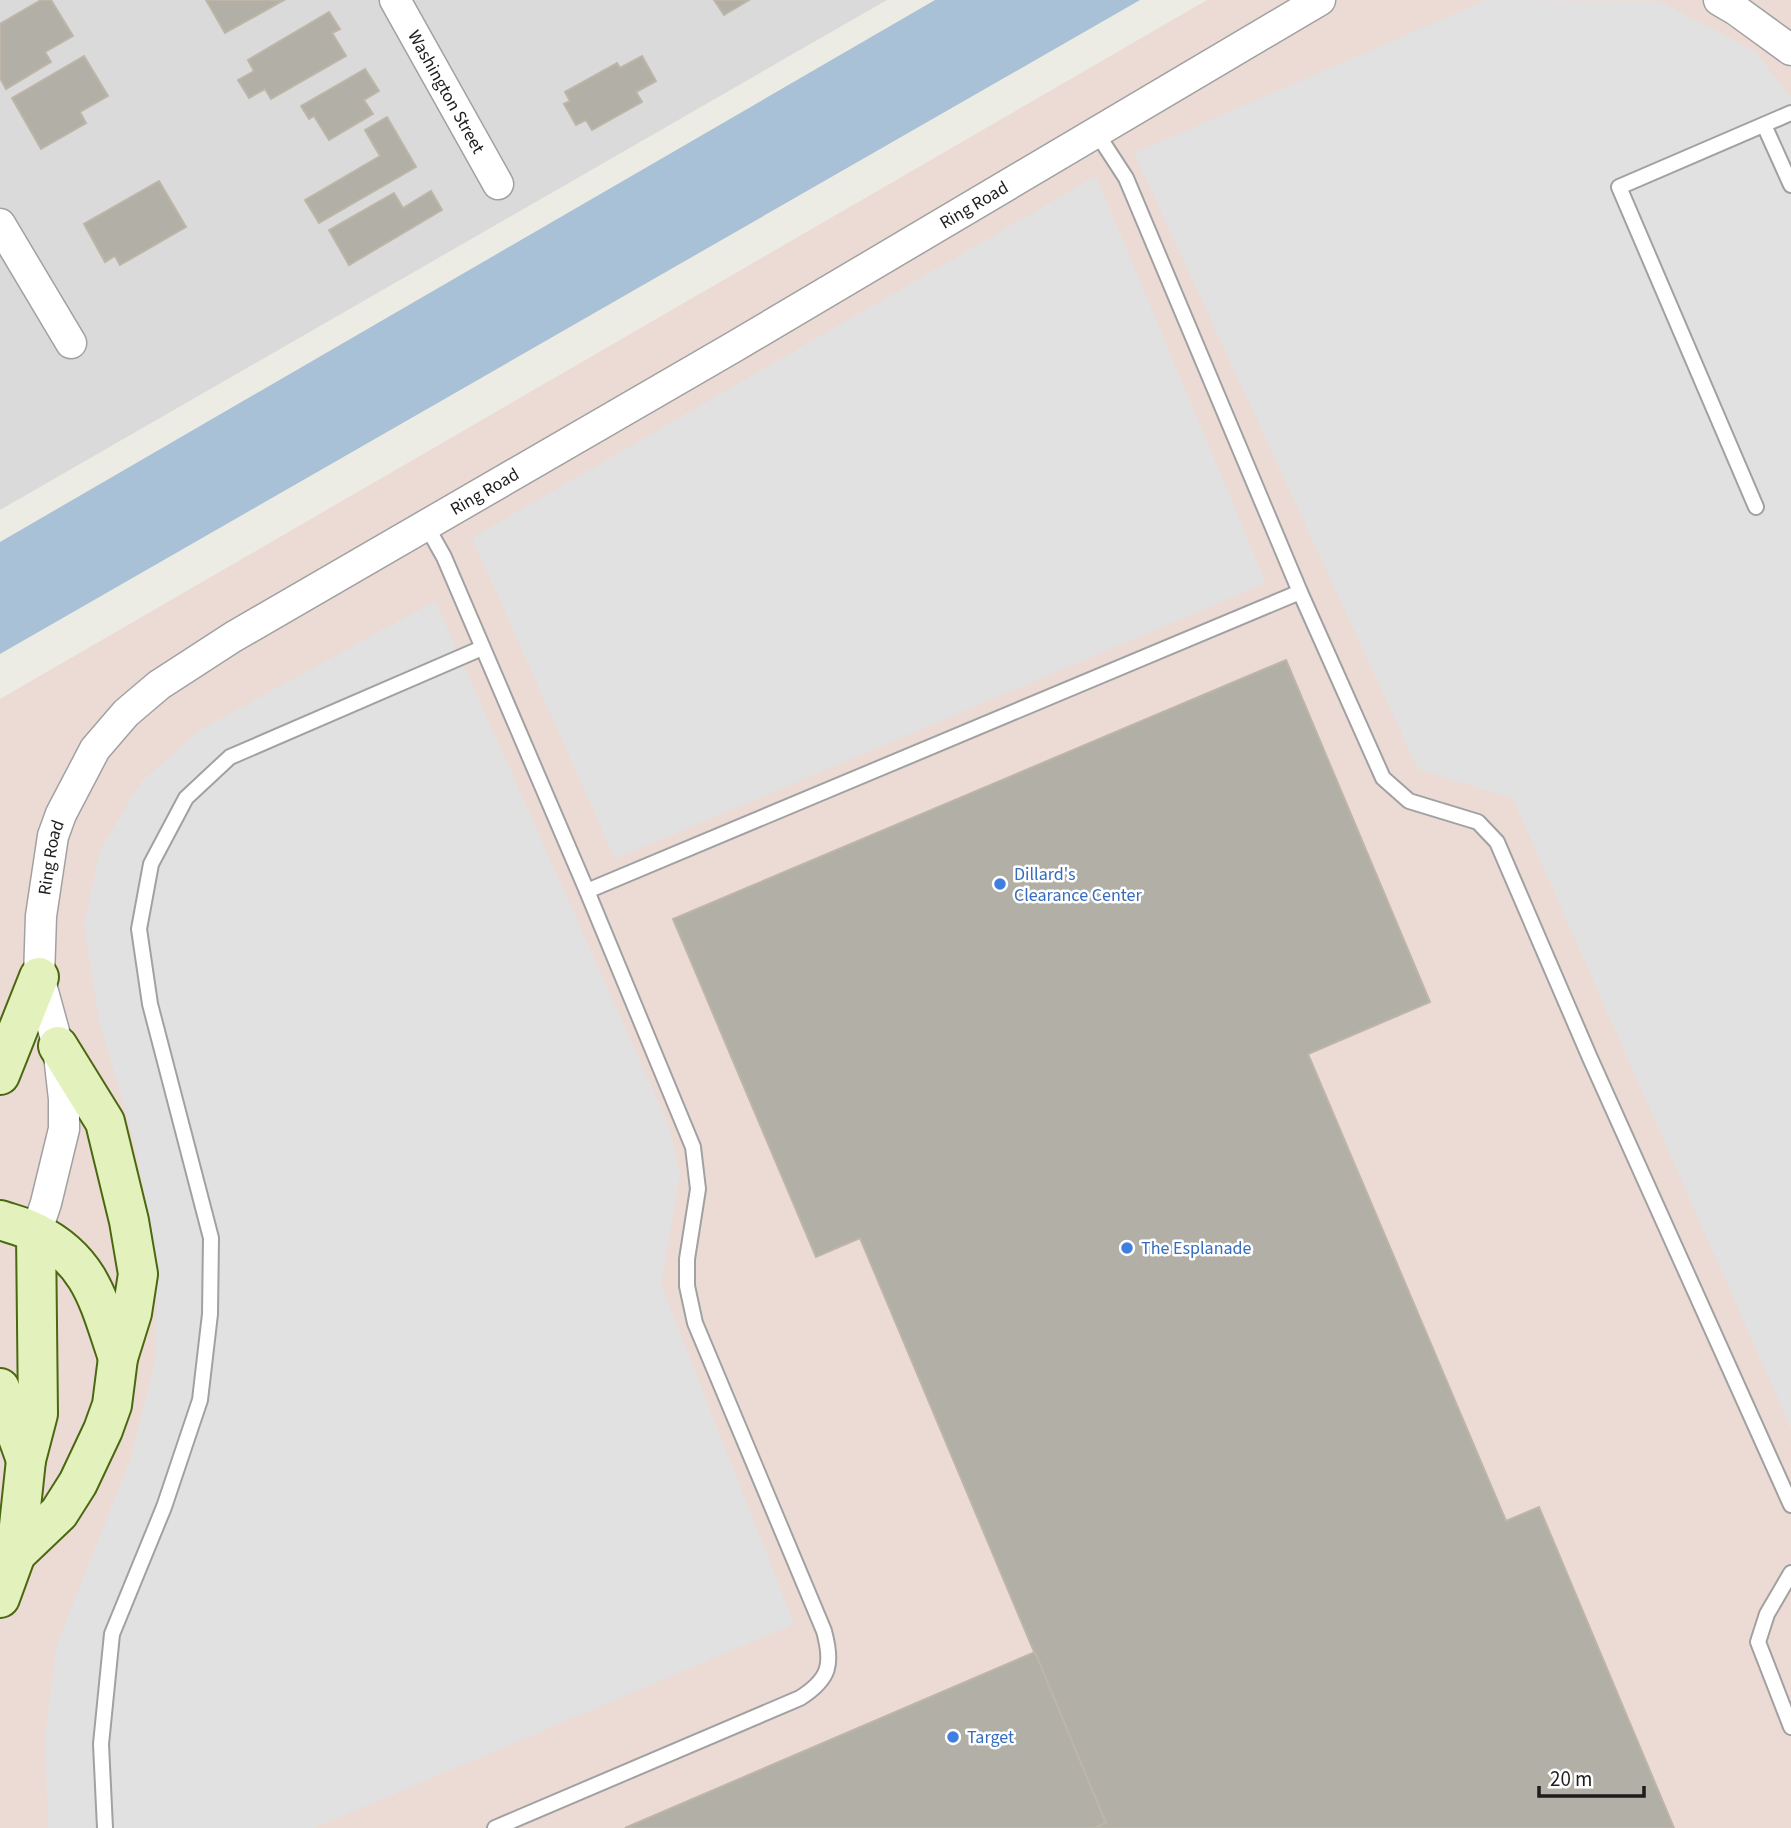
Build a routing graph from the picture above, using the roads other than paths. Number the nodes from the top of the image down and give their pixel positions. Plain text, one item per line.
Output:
1 (396, 0) edge
2 (1320, 0) edge
3 (1719, 0) edge
4 (1791, 50) edge
5 (1791, 113) edge
6 (1764, 125) junction
7 (1096, 132) junction
8 (498, 184) dead end
9 (1791, 185) edge
10 (0, 224) edge
11 (71, 343) dead end
12 (1756, 507) dead end
13 (426, 525) junction
14 (1300, 592) junction
15 (482, 648) junction
16 (587, 891) junction
17 (39, 977) junction
18 (58, 1046) junction
19 (0, 1076) edge
20 (0, 1220) edge
21 (36, 1233) junction
22 (0, 1250) edge
23 (118, 1358) junction
24 (0, 1388) edge
25 (26, 1460) junction
26 (1791, 1506) edge
27 (16, 1554) junction
28 (1791, 1573) edge
29 (0, 1598) edge
30 (1791, 1727) edge
31 (105, 1828) edge
32 (495, 1828) edge

1 - 8 street, Washington Street
2 - 7 street, Ring Road
3 - 4 street
5 - 6 lane
6 - 9 lane
6 - 12 lane
7 - 13 street, Ring Road
7 - 14 lane
10 - 11 street
13 - 15 lane
13 - 17 street, Ring Road
14 - 16 lane
14 - 26 lane
15 - 16 lane
15 - 31 lane
16 - 32 lane
17 - 18 street, Ring Road
17 - 19 street
18 - 21 street, Ring Road
18 - 23 street
20 - 21 street
21 - 22 street
21 - 23 street
21 - 25 street
23 - 27 street
24 - 25 street
25 - 27 street
27 - 29 street
28 - 30 lane

